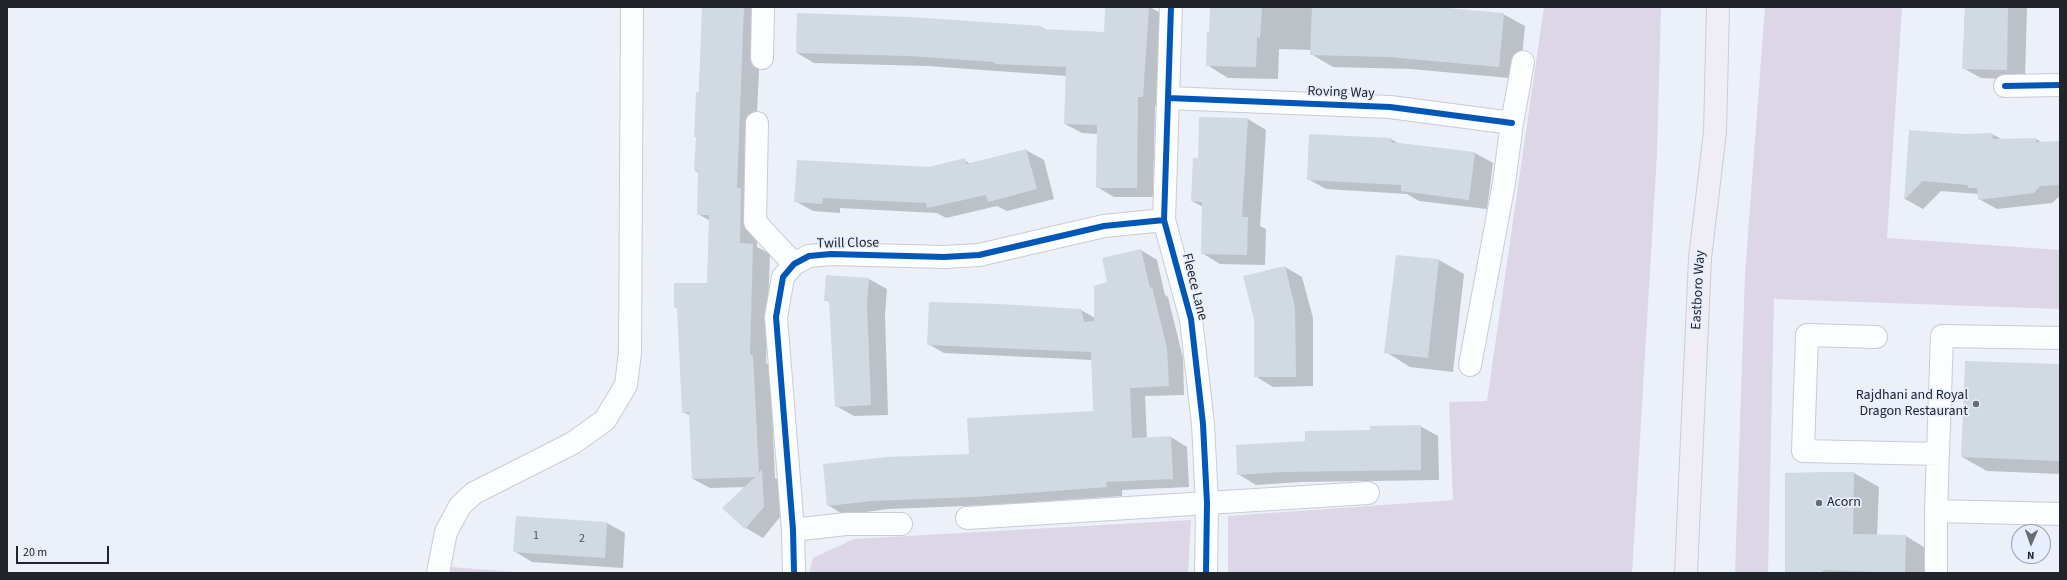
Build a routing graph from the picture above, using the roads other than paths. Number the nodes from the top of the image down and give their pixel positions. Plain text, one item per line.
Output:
1 (632, 7) edge
2 (763, 7) edge
3 (1171, 7) edge
4 (1718, 7) edge
5 (762, 58) dead end
6 (1523, 62) dead end
7 (2060, 85) edge
8 (2005, 86) dead end
9 (1168, 98) junction
10 (757, 123) dead end
11 (1512, 123) junction
12 (1164, 220) junction
13 (794, 264) junction
14 (1876, 337) dead end
15 (2060, 338) edge
16 (1470, 365) dead end
17 (1938, 454) junction
18 (1368, 493) dead end
19 (1208, 503) junction
20 (1936, 511) junction
21 (2060, 514) edge
22 (967, 518) dead end
23 (901, 524) dead end
24 (793, 530) junction
25 (794, 571) dead end
26 (438, 573) edge
27 (1206, 573) edge
28 (1686, 573) edge
29 (1936, 573) edge
30 (1941, 573) edge

1 - 26 street
2 - 5 street
3 - 9 street, Fleece Lane
4 - 28 main road, Eastboro Way
6 - 11 street
7 - 8 street
9 - 11 street, Roving Way
9 - 12 street, Fleece Lane
10 - 13 street
11 - 16 street
12 - 13 street, Twill Close
12 - 19 street, Fleece Lane
13 - 24 street, Twill Close
14 - 17 street
15 - 17 street
17 - 20 street
18 - 19 street
19 - 22 street
19 - 27 street, Fleece Lane
20 - 21 street
20 - 29 street
23 - 24 street
24 - 25 street, Twill Close
29 - 30 street

